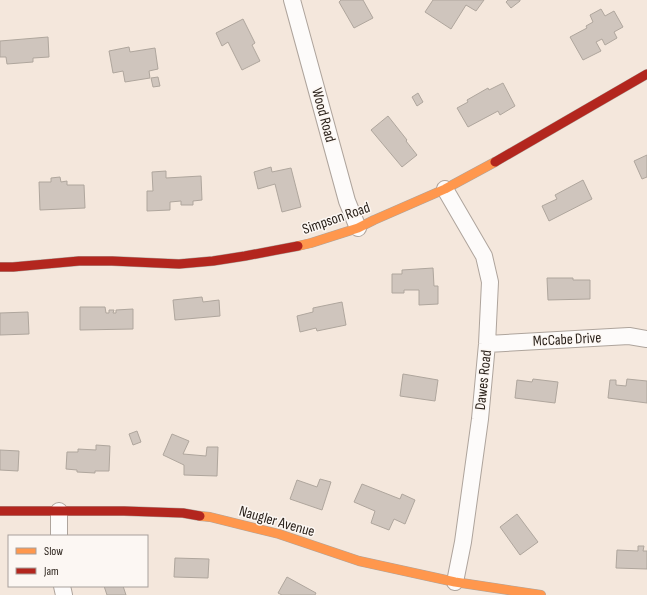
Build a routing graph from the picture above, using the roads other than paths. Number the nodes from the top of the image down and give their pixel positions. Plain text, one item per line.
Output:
1 (292, 0) edge
2 (647, 74) edge
3 (445, 189) junction
4 (358, 228) junction
5 (0, 267) edge
6 (647, 339) edge
7 (487, 344) junction
8 (0, 511) edge
9 (59, 511) junction
10 (60, 535) edge
11 (455, 582) junction
12 (541, 595) edge

1 - 4 street, Wood Road
2 - 3 street, Simpson Road
3 - 4 street, Simpson Road
3 - 7 street, Dawes Road
4 - 5 street, Simpson Road
6 - 7 street, McCabe Drive
7 - 11 street, Dawes Road
8 - 9 street, Naugler Avenue
9 - 10 street
9 - 11 street, Naugler Avenue
11 - 12 street, Naugler Avenue

